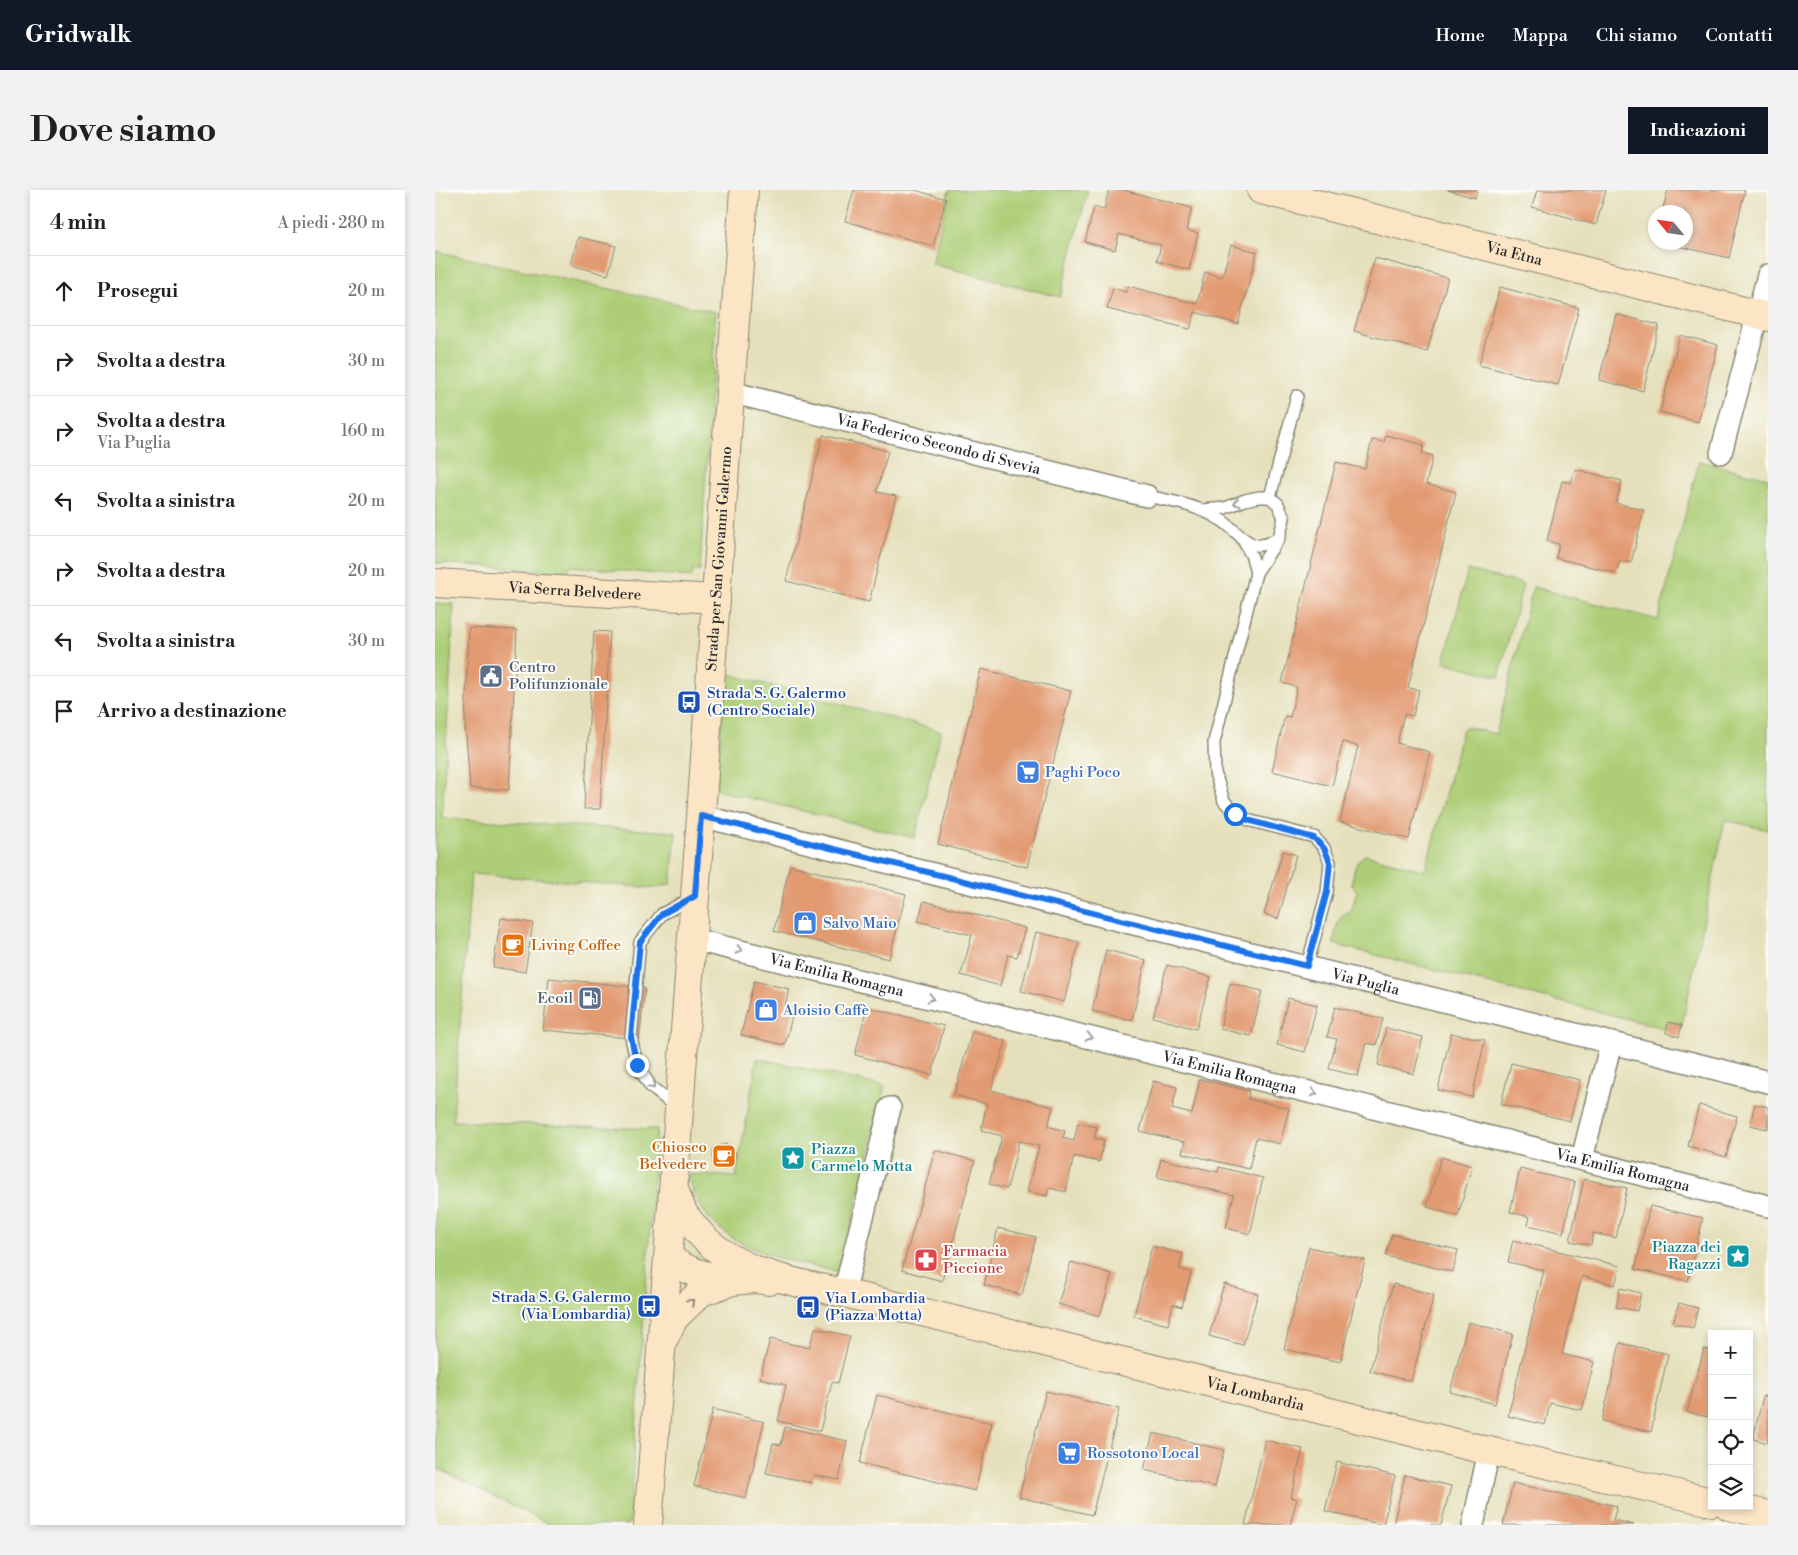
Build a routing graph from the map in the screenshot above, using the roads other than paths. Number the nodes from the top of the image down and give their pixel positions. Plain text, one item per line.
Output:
1 (744, 190) edge
2 (1261, 190) edge
3 (1768, 275) edge
4 (1763, 315) edge
5 (730, 392) junction
6 (1297, 396) dead end
7 (1721, 453) dead end
8 (1147, 496) joint
9 (1270, 498) junction
10 (1203, 510) junction
11 (1242, 538) junction
12 (1279, 538) junction
13 (1256, 573) junction
14 (435, 583) edge
15 (716, 599) junction
16 (701, 816) junction
17 (695, 896) junction
18 (692, 939) junction
19 (1307, 966) junction
20 (1611, 1042) junction
21 (1768, 1082) edge
22 (890, 1108) dead end
23 (679, 1110) junction
24 (1582, 1159) junction
25 (674, 1188) junction
26 (1768, 1206) edge
27 (723, 1254) junction
28 (668, 1258) junction
29 (732, 1281) junction
30 (798, 1283) junction
31 (844, 1293) junction
32 (662, 1341) junction
33 (1489, 1451) junction
34 (1708, 1501) edge
35 (1746, 1510) edge
36 (1768, 1515) edge
37 (648, 1525) edge
38 (1473, 1525) edge

1 - 5 street, Strada per San Giovanni Galermo
2 - 4 street, Via Etna
3 - 4 street
4 - 7 street
5 - 8 street, Via Federico Secondo di Svevia
5 - 15 street, Strada per San Giovanni Galermo
6 - 9 lane
8 - 10 lane
9 -> 10 lane
9 - 12 lane
10 - 11 lane
11 - 12 lane
11 - 13 lane
12 - 13 lane
13 - 19 lane
14 - 15 street, Via Serra Belvedere
15 - 16 street, Strada per San Giovanni Galermo
16 - 17 street, Strada per San Giovanni Galermo
16 - 19 street, Via Puglia
17 - 18 street, Strada per San Giovanni Galermo
17 -> 23 lane
18 - 23 street, Strada per San Giovanni Galermo
18 -> 24 street, Via Emilia Romagna
19 - 20 street, Via Puglia
20 - 21 street, Via Puglia
20 - 24 street
22 - 31 street
23 - 25 street, Strada per San Giovanni Galermo
24 - 26 street, Via Emilia Romagna
25 - 27 street
25 - 28 street, Strada per San Giovanni Galermo
27 - 28 street
27 - 30 street
28 - 29 street
28 - 32 street, Strada per San Giovanni Galermo
29 - 30 street
32 -> 29 street
30 - 31 street, Via Lombardia
31 - 33 street, Via Lombardia
32 - 37 street, Strada per San Giovanni Galermo
33 - 34 street, Via Lombardia
33 - 38 street
35 - 36 street

